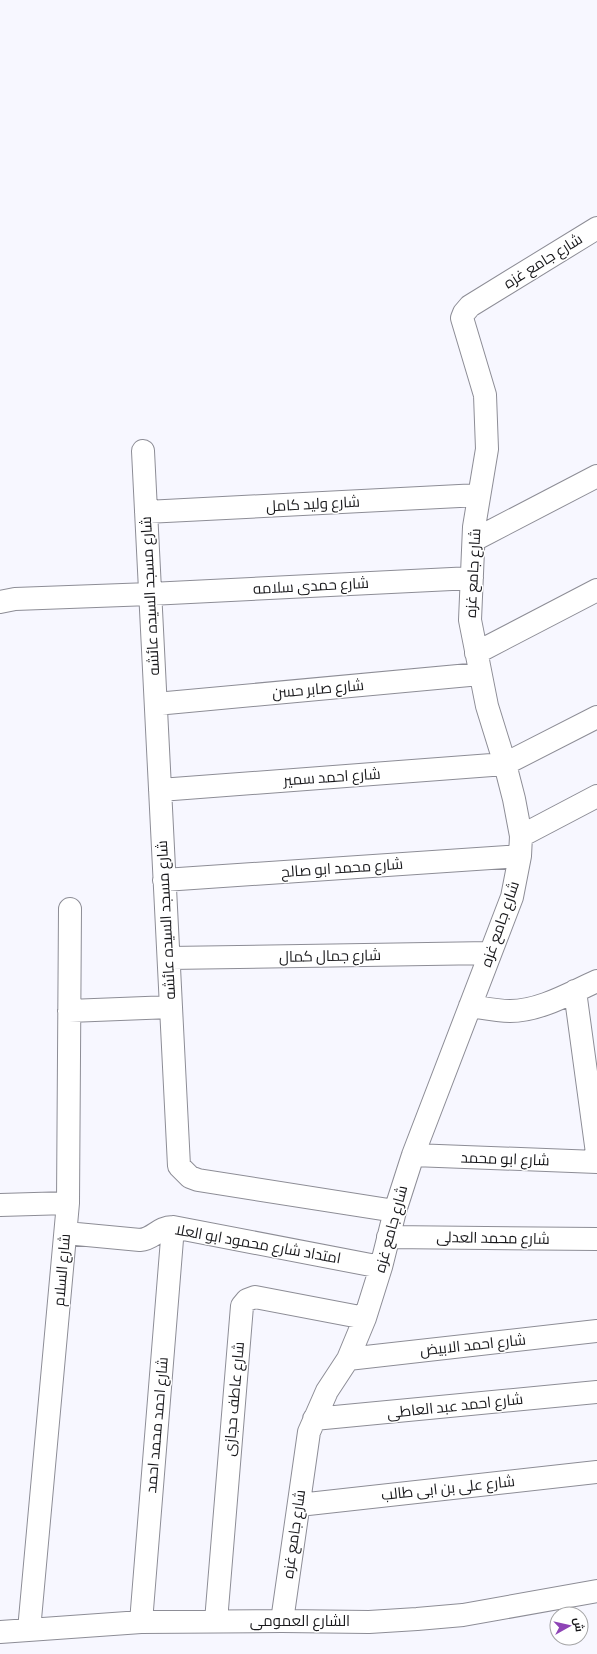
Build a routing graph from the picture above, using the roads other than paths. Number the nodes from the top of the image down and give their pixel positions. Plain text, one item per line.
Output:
1 (597, 228) edge
2 (143, 451) dead end
3 (597, 476) edge
4 (479, 495) junction
5 (146, 512) junction
6 (474, 540) junction
7 (472, 578) junction
8 (597, 590) edge
9 (150, 594) junction
10 (0, 602) edge
11 (478, 664) junction
12 (156, 704) junction
13 (597, 717) edge
14 (505, 764) junction
15 (160, 790) junction
16 (597, 796) edge
17 (521, 846) junction
18 (164, 880) junction
19 (70, 909) dead end
20 (490, 953) junction
21 (169, 958) junction
22 (597, 980) edge
23 (575, 991) junction
24 (470, 1006) junction
25 (171, 1007) junction
26 (70, 1011) junction
27 (597, 1153) edge
28 (413, 1155) junction
29 (597, 1162) edge
30 (68, 1203) junction
31 (0, 1205) edge
32 (395, 1210) junction
33 (173, 1227) junction
34 (66, 1233) junction
35 (388, 1237) junction
36 (597, 1239) edge
37 (381, 1267) junction
38 (365, 1318) junction
39 (597, 1331) edge
40 (348, 1359) junction
41 (597, 1392) edge
42 (314, 1419) junction
43 (597, 1472) edge
44 (299, 1504) junction
45 (597, 1591) edge
46 (216, 1621) junction
47 (282, 1621) junction
48 (141, 1622) junction
49 (29, 1630) junction
50 (0, 1632) edge

1 - 4 street, شارع جامع غزه
2 - 5 street, شارع مسجد السيده عائشه
3 - 6 street
4 - 5 street, شارع وليد كامل
4 - 6 street, شارع جامع غزه
5 - 9 street, شارع مسجد السيده عائشه
6 - 7 street, شارع جامع غزه
7 - 9 street, شارع حمدى سلامه
7 - 11 street, شارع جامع غزه
8 - 11 street
9 - 10 street, شارع حمدى سلامه
9 - 12 street, شارع مسجد السيده عائشه
11 - 12 street, شارع صابر حسن
11 - 14 street, شارع جامع غزه
12 - 15 street, شارع مسجد السيده عائشه
13 - 14 street
14 - 15 street, شارع احمد سمير
14 - 17 street, شارع جامع غزه
15 - 18 street, شارع مسجد السيده عائشه
16 - 17 street, شارع محمد ابو صالح
17 - 18 street, شارع محمد ابو صالح
17 - 20 street, شارع جامع غزه
18 - 21 street, شارع مسجد السيده عائشه
19 - 26 street, شارع السلام
20 - 21 street, شارع جمال كمال
20 - 24 street, شارع جامع غزه
21 - 25 street, شارع مسجد السيده عائشه
22 - 23 street
23 - 24 street
23 - 27 street
24 - 28 street, شارع جامع غزه
25 - 26 street
25 - 32 street, شارع مسجد السيده عائشه
26 - 30 street, شارع السلام
28 - 29 street, شارع ابو محمد
28 - 32 street, شارع جامع غزه
30 - 31 street
30 - 34 street, شارع السلام
32 - 35 street, شارع جامع غزه
33 - 34 street, امتداد شارع محمود ابو العلا
33 - 37 street, امتداد شارع محمود ابو العلا
33 - 48 street, شارع احمد محمد احمد
34 - 49 street, شارع السلام
35 - 36 street, شارع محمد العدلى
35 - 37 street, شارع جامع غزه
37 - 38 street, شارع جامع غزه
38 - 40 street, شارع جامع غزه
38 - 46 street, شارع عاطف حجازى
39 - 40 street, شارع احمد الابيض
40 - 42 street, شارع جامع غزه
41 - 42 street, شارع احمد عبد العاطى
42 - 44 street, شارع جامع غزه
43 - 44 street, شارع على بن ابى طالب
44 - 47 street, شارع جامع غزه
45 - 47 street, الشارع العمومى
46 - 47 street, الشارع العمومى
46 - 48 street, الشارع العمومى
48 - 49 street, الشارع العمومى
49 - 50 street, الشارع العمومى

